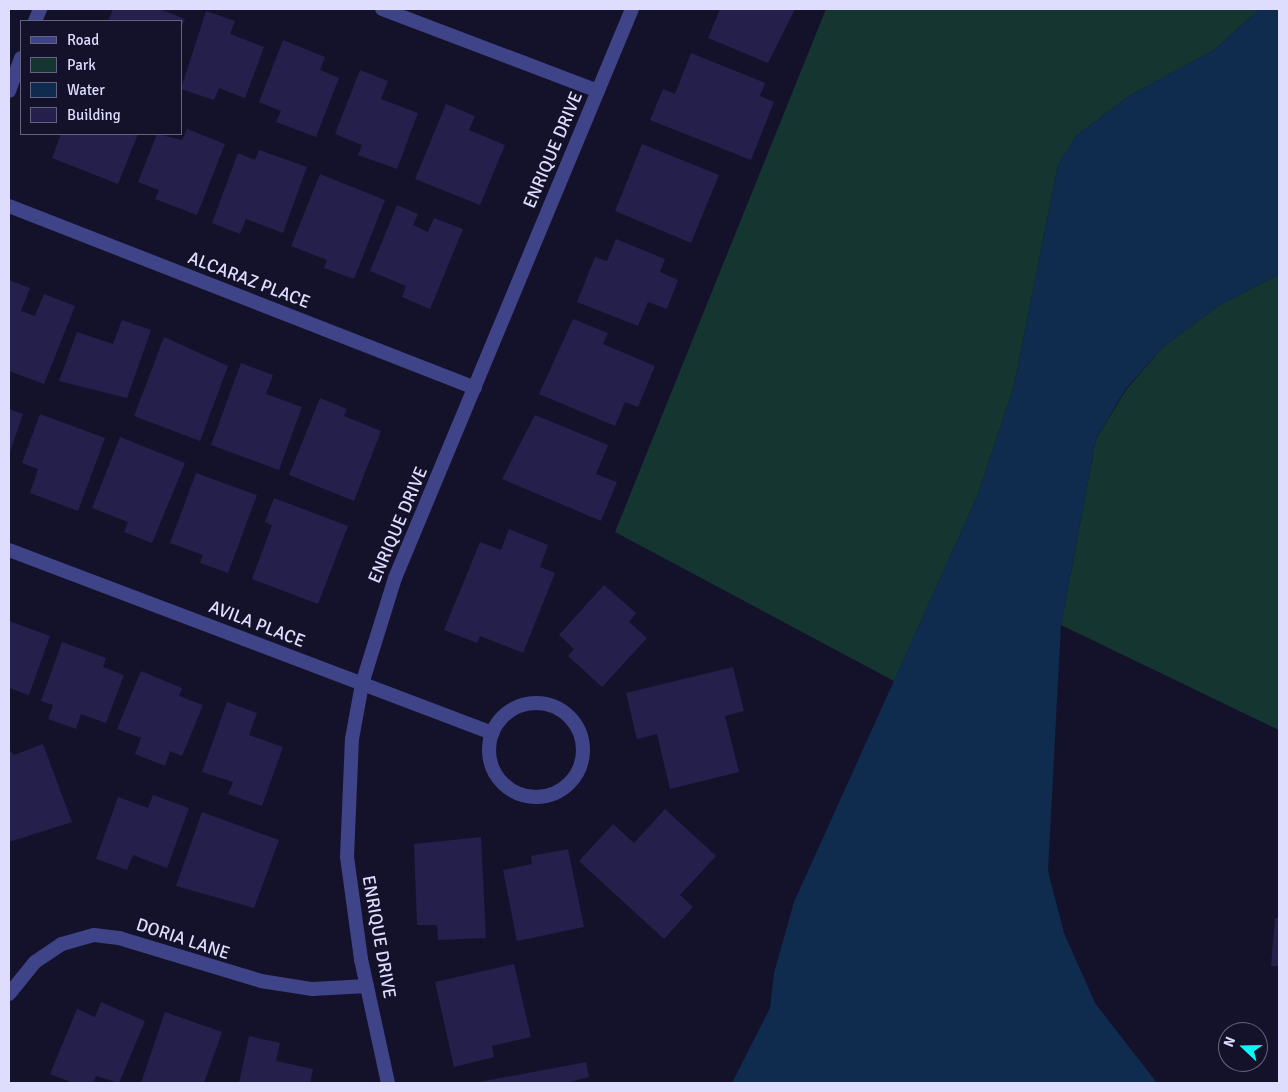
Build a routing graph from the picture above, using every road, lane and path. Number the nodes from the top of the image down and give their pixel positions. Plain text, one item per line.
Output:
1 (382, 9) edge
2 (632, 9) edge
3 (20, 61) edge
4 (9, 91) edge
5 (598, 91) junction
6 (9, 206) edge
7 (475, 388) junction
8 (9, 550) edge
9 (362, 684) junction
10 (492, 733) junction
11 (367, 986) junction
12 (9, 994) edge
13 (388, 1083) edge

1 - 5 street
2 - 5 street, ENRIQUE DRIVE
3 - 4 street
5 - 7 street, ENRIQUE DRIVE
6 - 7 street, ALCARAZ PLACE
7 - 9 street, ENRIQUE DRIVE
8 - 9 street, AVILA PLACE
9 - 10 street, AVILA PLACE
9 - 11 street, ENRIQUE DRIVE
10 - 10 street
11 - 12 street, DORIA LANE
11 - 13 street, ENRIQUE DRIVE

